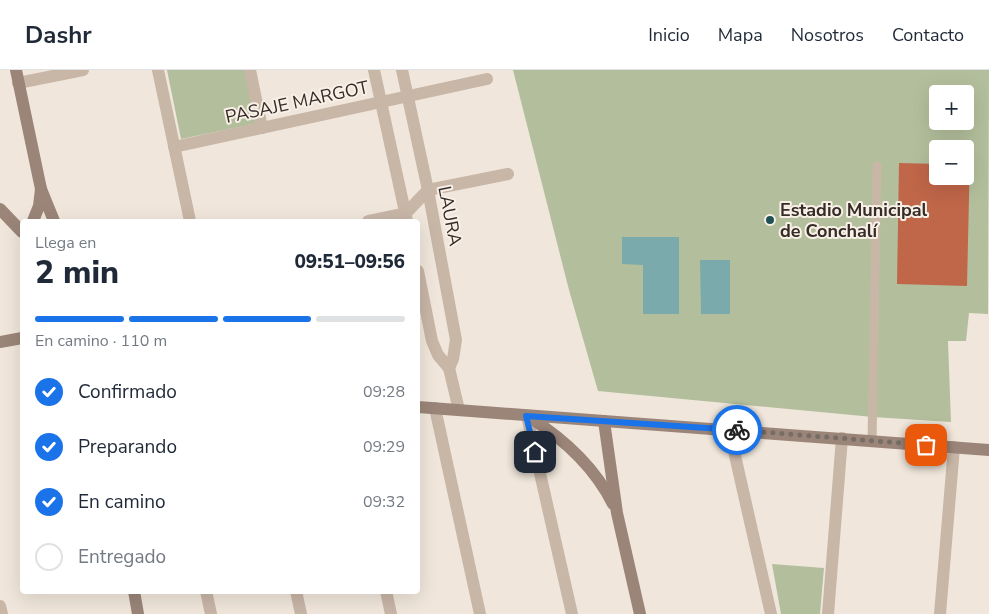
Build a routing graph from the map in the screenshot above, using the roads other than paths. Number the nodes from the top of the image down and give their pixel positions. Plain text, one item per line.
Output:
1 (16, 70) edge
2 (83, 70) edge
3 (158, 70) edge
4 (250, 70) edge
5 (374, 70) edge
6 (402, 70) edge
7 (487, 79) dead end
8 (18, 83) junction
9 (408, 96) junction
10 (381, 102) junction
11 (262, 128) junction
12 (174, 147) junction
13 (877, 166) dead end
14 (508, 174) dead end
15 (41, 189) junction
16 (428, 190) junction
17 (0, 209) edge
18 (407, 217) edge
19 (34, 219) edge
20 (53, 219) edge
21 (190, 219) edge
22 (388, 219) edge
23 (20, 230) edge
24 (420, 281) edge
25 (20, 338) edge
26 (0, 342) edge
27 (449, 368) junction
28 (420, 407) edge
29 (435, 408) junction
30 (459, 410) junction
31 (526, 416) junction
32 (604, 421) junction
33 (729, 429) junction
34 (842, 438) junction
35 (872, 441) junction
36 (954, 447) junction
37 (989, 450) edge
38 (617, 513) junction
39 (135, 594) edge
40 (207, 594) edge
41 (297, 594) edge
42 (387, 594) edge
43 (0, 606) edge
44 (2, 614) edge
45 (138, 614) edge
46 (211, 614) edge
47 (300, 614) edge
48 (391, 614) edge
49 (480, 614) edge
50 (572, 614) edge
51 (640, 614) edge
52 (771, 614) edge
53 (828, 614) edge
54 (940, 614) edge

1 - 8 main road
2 - 8 street
3 - 12 street
4 - 11 street
5 - 10 street
6 - 9 street, LAURA
7 - 9 street, PASAJE MARGOT
8 - 15 main road
9 - 10 street, PASAJE MARGOT
9 - 16 street, LAURA
10 - 11 street, PASAJE MARGOT
10 - 18 street
11 - 12 street, PASAJE MARGOT
12 - 21 street
13 - 35 lane
14 - 16 street
15 - 19 main road
15 - 20 main road
16 - 18 street
16 - 27 street, LAURA
17 - 23 main road
18 - 22 street
24 - 27 street, LAURA
25 - 26 main road
27 - 30 street, LAURA
28 - 29 main road
29 - 30 main road
29 - 49 street
30 - 31 main road
31 - 32 main road
31 - 38 main road
31 - 50 street
32 - 33 main road
32 - 38 main road
33 - 34 main road
33 - 52 street
34 - 35 main road
34 - 53 street
35 - 36 main road
36 - 37 main road
36 - 54 street
38 - 51 main road
39 - 45 main road
40 - 46 street
41 - 47 street
42 - 48 street
43 - 44 street

